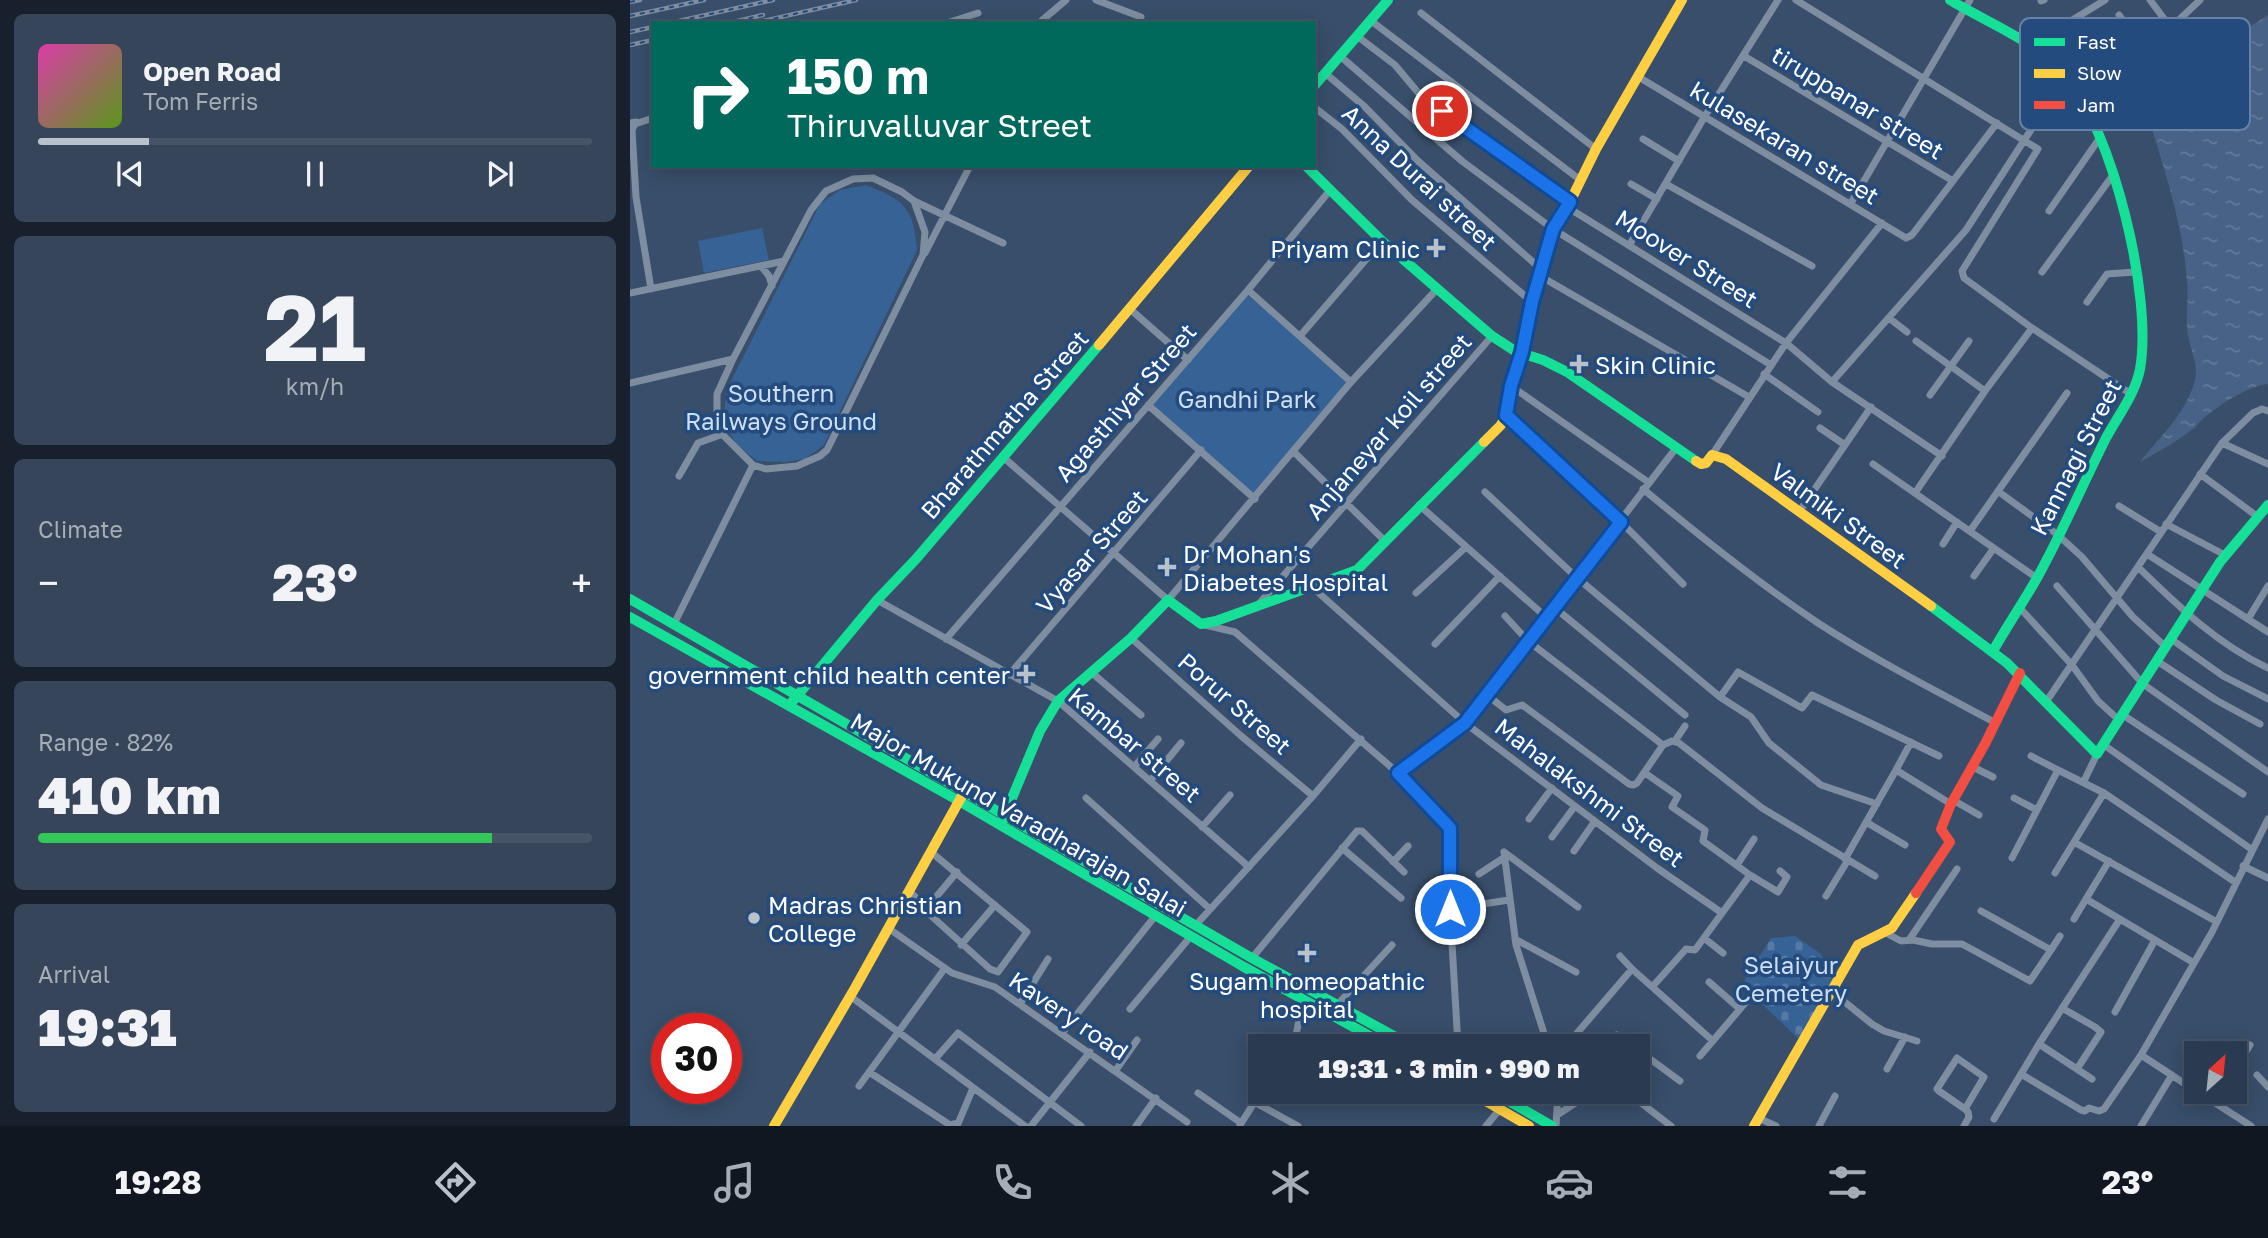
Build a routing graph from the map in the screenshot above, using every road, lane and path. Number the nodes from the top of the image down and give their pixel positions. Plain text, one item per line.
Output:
1 (1066, 0) edge
2 (1096, 0) edge
3 (1388, 0) edge
4 (1682, 0) edge
5 (1778, 0) edge
6 (1796, 0) edge
7 (1950, 0) edge
8 (2105, 0) edge
9 (2150, 0) edge
10 (2198, 1) edge
11 (1968, 5) edge
12 (978, 13) dead end
13 (1421, 13) dead end
14 (2119, 15) dead end
15 (1142, 17) dead end
16 (2076, 18) edge
17 (2121, 18) edge
18 (2164, 18) edge
19 (2181, 18) edge
20 (1370, 20) junction
21 (953, 21) edge
22 (1041, 21) edge
23 (1357, 36) junction
24 (2020, 41) edge
25 (1340, 56) junction
26 (1744, 56) junction
27 (1325, 73) junction
28 (1637, 76) junction
29 (1923, 79) junction
30 (1316, 84) edge
31 (1316, 109) edge
32 (1705, 116) junction
33 (651, 119) edge
34 (1997, 123) junction
35 (633, 125) edge
36 (2030, 130) edge
37 (2096, 130) edge
38 (1643, 139) dead end
39 (2024, 139) junction
40 (2099, 139) junction
41 (1888, 143) junction
42 (1596, 149) junction
43 (1679, 161) junction
44 (969, 168) edge
45 (1247, 168) edge
46 (1308, 168) edge
47 (2114, 174) junction
48 (1579, 179) junction
49 (1953, 181) junction
50 (1631, 184) dead end
51 (1666, 184) junction
52 (1331, 189) junction
53 (633, 197) edge
54 (1657, 199) junction
55 (914, 201) junction
56 (1851, 203) junction
57 (1568, 204) junction
58 (2049, 211) dead end
59 (945, 215) junction
60 (1882, 223) junction
61 (641, 229) junction
62 (1553, 229) junction
63 (630, 232) edge
64 (1382, 241) junction
65 (1003, 243) dead end
66 (1630, 244) junction
67 (923, 255) junction
68 (784, 261) junction
69 (761, 266) junction
70 (1812, 266) dead end
71 (2042, 272) dead end
72 (2135, 272) junction
73 (1541, 273) junction
74 (772, 286) junction
75 (651, 289) junction
76 (1437, 289) junction
77 (1248, 290) junction
78 (630, 293) edge
79 (1532, 302) junction
80 (2087, 303) dead end
81 (1130, 309) junction
82 (1889, 318) junction
83 (2032, 328) junction
84 (1907, 332) dead end
85 (1492, 336) junction
86 (1300, 337) junction
87 (1916, 341) dead end
88 (1969, 341) dead end
89 (1786, 343) junction
90 (1522, 352) junction
91 (733, 359) junction
92 (1188, 360) junction
93 (1771, 365) junction
94 (1951, 366) junction
95 (1764, 374) junction
96 (1351, 382) junction
97 (1832, 382) junction
98 (630, 383) edge
99 (1511, 386) junction
100 (1985, 391) junction
101 (2067, 393) dead end
102 (2131, 394) junction
103 (1930, 395) dead end
104 (1749, 397) junction
105 (1148, 405) junction
106 (1871, 407) junction
107 (2268, 411) edge
108 (1818, 412) dead end
109 (1506, 415) junction
110 (1820, 428) dead end
111 (723, 433) junction
112 (2222, 443) junction
113 (1844, 445) junction
114 (1676, 448) junction
115 (1202, 450) junction
116 (1294, 452) junction
117 (1712, 454) junction
118 (1942, 456) junction
119 (1003, 457) junction
120 (1873, 464) dead end
121 (2268, 464) edge
122 (753, 465) junction
123 (2200, 474) junction
124 (678, 476) dead end
125 (1646, 486) junction
126 (1485, 492) dead end
127 (1998, 492) junction
128 (1915, 493) junction
129 (1255, 499) junction
130 (1346, 503) junction
131 (1419, 505) junction
132 (2268, 505) edge
133 (1060, 506) junction
134 (2119, 506) dead end
135 (1799, 512) junction
136 (2258, 517) junction
137 (1621, 522) junction
138 (1957, 522) junction
139 (2166, 524) junction
140 (1970, 531) junction
141 (2161, 532) junction
142 (2058, 535) junction
143 (1385, 541) junction
144 (1943, 544) dead end
145 (1466, 547) junction
146 (1994, 548) junction
147 (1115, 554) junction
148 (2147, 554) junction
149 (2225, 555) junction
150 (2138, 567) junction
151 (1500, 576) junction
152 (1974, 576) dead end
153 (1576, 577) junction
154 (2037, 578) junction
155 (1683, 583) dead end
156 (2057, 586) dead end
157 (2268, 586) edge
158 (1312, 587) junction
159 (2203, 589) junction
160 (1416, 593) dead end
161 (2117, 597) junction
162 (630, 599) edge
163 (877, 600) junction
164 (1168, 600) junction
165 (1257, 606) junction
166 (2019, 607) junction
167 (1555, 608) junction
168 (2186, 615) junction
169 (1505, 616) dead end
170 (630, 617) edge
171 (1547, 618) junction
172 (2248, 619) junction
173 (674, 624) junction
174 (1201, 624) junction
175 (2095, 631) junction
176 (2268, 632) edge
177 (1131, 638) junction
178 (946, 639) junction
179 (1528, 640) junction
180 (2169, 643) junction
181 (1435, 644) dead end
182 (1993, 650) junction
183 (2157, 661) junction
184 (2072, 664) junction
185 (2268, 668) edge
186 (1091, 672) junction
187 (2020, 673) junction
188 (1009, 675) junction
189 (2143, 684) junction
190 (797, 695) junction
191 (1488, 695) junction
192 (1720, 698) junction
193 (2268, 699) edge
194 (1058, 701) junction
195 (2046, 702) junction
196 (788, 707) junction
197 (1141, 715) dead end
198 (1685, 715) dead end
199 (2122, 718) junction
200 (1465, 723) junction
201 (1996, 723) junction
202 (2260, 724) dead end
203 (1685, 726) dead end
204 (1158, 739) dead end
205 (1361, 739) junction
206 (1675, 741) junction
207 (1911, 742) junction
208 (1181, 743) dead end
209 (1663, 746) junction
210 (2101, 750) junction
211 (1939, 756) dead end
212 (2031, 756) dead end
213 (1971, 765) junction
214 (1134, 767) junction
215 (1896, 770) junction
216 (2058, 770) junction
217 (2268, 772) edge
218 (1398, 773) junction
219 (1645, 773) junction
220 (1993, 777) dead end
221 (1150, 781) junction
222 (2084, 781) junction
223 (1552, 788) junction
224 (2104, 793) junction
225 (2243, 794) dead end
226 (1230, 795) dead end
227 (962, 796) junction
228 (1313, 796) junction
229 (1086, 798) dead end
230 (2014, 798) dead end
231 (1952, 802) junction
232 (1877, 804) junction
233 (1575, 806) junction
234 (2037, 810) junction
235 (1979, 815) dead end
236 (1529, 819) dead end
237 (2268, 819) edge
238 (1002, 820) junction
239 (1595, 821) junction
240 (1866, 822) junction
241 (1202, 827) junction
242 (1552, 837) dead end
243 (1754, 839) dead end
244 (2074, 842) junction
245 (1905, 845) dead end
246 (1408, 846) dead end
247 (1342, 848) junction
248 (2251, 849) junction
249 (1574, 851) dead end
250 (931, 852) junction
251 (1504, 854) junction
252 (2012, 858) dead end
253 (1847, 859) junction
254 (2109, 861) junction
255 (1393, 862) junction
256 (1737, 865) junction
257 (2243, 866) junction
258 (1249, 867) junction
259 (1957, 869) dead end
260 (957, 872) junction
261 (1404, 872) dead end
262 (1780, 872) dead end
263 (2055, 873) dead end
264 (1479, 874) dead end
265 (1749, 875) junction
266 (1875, 876) dead end
267 (2268, 878) edge
268 (2235, 883) junction
269 (909, 891) junction
270 (1450, 892) junction
271 (1826, 896) dead end
272 (1401, 898) dead end
273 (2086, 899) junction
274 (1509, 900) junction
275 (995, 905) junction
276 (1578, 907) dead end
277 (928, 908) junction
278 (1210, 909) junction
279 (1450, 909) junction
280 (1159, 911) junction
281 (1981, 911) dead end
282 (1722, 913) junction
283 (2074, 919) dead end
284 (2120, 919) junction
285 (1420, 922) dead end
286 (2217, 922) junction
287 (888, 928) junction
288 (1191, 932) junction
289 (1884, 932) junction
290 (2060, 936) dead end
291 (1704, 938) junction
292 (1909, 940) junction
293 (2155, 940) junction
294 (1515, 942) junction
295 (961, 944) junction
296 (1392, 945) dead end
297 (2051, 950) junction
298 (1723, 953) dead end
299 (1620, 956) dead end
300 (1048, 958) dead end
301 (1252, 958) junction
302 (2194, 963) junction
303 (945, 968) junction
304 (1632, 969) junction
305 (1576, 972) dead end
306 (1709, 982) dead end
307 (1653, 986) junction
308 (1831, 992) junction
309 (1306, 994) junction
310 (850, 996) junction
311 (1748, 1000) dead end
312 (1020, 1004) junction
313 (1337, 1005) junction
314 (2062, 1008) junction
315 (1130, 1009) dead end
316 (1740, 1009) junction
317 (2115, 1012) dead end
318 (897, 1031) junction
319 (1062, 1033) junction
320 (1297, 1034) edge
321 (1369, 1034) edge
322 (1390, 1034) edge
323 (1457, 1034) edge
324 (1544, 1034) edge
325 (1576, 1034) edge
326 (1905, 1037) junction
327 (1137, 1040) dead end
328 (1713, 1041) junction
329 (1917, 1041) dead end
330 (2039, 1044) junction
331 (2250, 1045) dead end
332 (2247, 1050) edge
333 (1090, 1052) junction
334 (2141, 1055) junction
335 (1700, 1056) dead end
336 (935, 1059) junction
337 (1650, 1059) edge
338 (1887, 1069) dead end
339 (2077, 1069) junction
340 (1116, 1070) junction
341 (869, 1072) junction
342 (2021, 1074) junction
343 (2172, 1075) junction
344 (2257, 1075) dead end
345 (2091, 1079) dead end
346 (1679, 1081) dead end
347 (2184, 1083) edge
348 (859, 1086) dead end
349 (2268, 1087) edge
350 (973, 1088) junction
351 (1198, 1093) dead end
352 (1835, 1096) dead end
353 (1156, 1098) junction
354 (1049, 1102) junction
355 (1253, 1104) edge
356 (1258, 1104) edge
357 (1491, 1104) edge
358 (1515, 1104) edge
359 (1557, 1104) edge
360 (1574, 1104) edge
361 (1642, 1104) edge
362 (2217, 1104) edge
363 (1500, 1109) junction
364 (1965, 1109) junction
365 (1557, 1115) junction
366 (1994, 1119) dead end
367 (1187, 1122) dead end
368 (1756, 1122) edge
369 (958, 1124) edge
370 (1241, 1125) edge
371 (1526, 1125) edge
372 (774, 1126) edge
373 (1025, 1126) edge
374 (1031, 1126) edge
375 (1080, 1126) edge
376 (1136, 1126) edge
377 (1298, 1126) edge
378 (1486, 1126) edge
379 (1554, 1126) edge
380 (1671, 1126) edge
381 (1776, 1126) edge
382 (1819, 1126) edge
383 (1964, 1126) edge
384 (2141, 1126) edge
385 (2251, 1126) edge

1 - 22 street
2 - 15 street
3 - 20 street
4 - 28 street
5 - 26 street
6 - 29 street
7 - 11 street, Kannagi Street
8 - 16 street
9 - 18 street
10 - 19 street
11 - 24 street, Kannagi Street
11 - 29 street
12 - 21 street
13 - 42 street
14 - 17 street
20 - 23 street
20 - 48 street
23 - 25 street
23 - 57 street, Moover Street
25 - 27 street
25 - 62 street
26 - 32 street
26 - 41 street, tiruppanar street
27 - 30 street
27 - 73 street
28 - 32 street, kulasekaran street
28 - 42 street
29 - 34 street
29 - 41 street
31 - 79 street, Anna Durai street
32 - 43 street
32 - 56 street, kulasekaran street
33 - 35 street
34 - 39 street
34 - 49 street
35 - 53 street
36 - 39 street
37 - 40 street, Kannagi Street
38 - 43 street
39 - 82 street
39 - 83 street
40 - 47 street, Kannagi Street
40 - 58 street
41 - 49 street, tiruppanar street
41 - 56 street
42 - 48 street
43 - 51 street
44 - 59 street
45 - 81 street, Bharathmatha Street
46 - 52 street, Valmiki Street
47 - 71 street
47 - 72 street, Kannagi Street
48 - 57 street
49 - 60 street, kulasekaran street
50 - 54 street
51 - 54 street
51 - 70 street
52 - 64 street, Valmiki Street
52 - 77 street, Agasthiyar Street
53 - 61 street
54 - 66 street
55 - 59 street
55 - 67 street
55 - 68 street
56 - 60 street, kulasekaran street
57 - 62 street
57 - 66 street, Moover Street
59 - 65 street
59 - 67 street
60 - 89 street
61 - 63 street
61 - 75 street
62 - 73 street
62 - 93 street
64 - 76 street, Valmiki Street
64 - 86 street
66 - 89 street, Moover Street
67 - 122 street
68 - 69 street
68 - 74 street
69 - 74 street
69 - 75 street
72 - 80 street
72 - 102 street, Kannagi Street
73 - 79 street
73 - 104 street
74 - 91 street
75 - 78 street
76 - 85 street, Valmiki Street
76 - 96 street
77 - 86 street
77 - 92 street, Agasthiyar Street
79 - 90 street
81 - 92 street
81 - 119 street, Bharathmatha Street
82 - 84 street
82 - 97 street
83 - 100 street
83 - 102 street
85 - 90 street, Valmiki Street
85 - 130 street, Anjaneyar koil street
86 - 96 street
87 - 94 street
88 - 94 street
89 - 93 street
89 - 97 street, Moover Street
90 - 99 street
90 - 114 street, Valmiki Street
91 - 98 street
91 - 111 street
92 - 105 street, Agasthiyar Street
93 - 95 street
94 - 100 street
94 - 103 street
95 - 104 street
95 - 108 street
96 - 116 street
97 - 106 street, Moover Street
99 - 109 street
99 - 125 street
100 - 118 street
101 - 127 street
102 - 142 street, Kannagi Street
104 - 117 street
105 - 115 street
105 - 133 street, Agasthiyar Street
106 - 113 street
106 - 118 street, Moover Street
107 - 112 street
109 - 131 street
109 - 137 street
110 - 113 street
111 - 122 street
111 - 124 street
112 - 121 street
112 - 123 street
113 - 135 street
114 - 117 street, Valmiki Street
114 - 125 street
115 - 129 street
115 - 147 street, Vyasar Street
116 - 129 street
116 - 130 street
117 - 135 street, Valmiki Street
118 - 128 street
119 - 133 street
119 - 163 street, Bharathmatha Street
120 - 128 street
122 - 173 street
123 - 136 street
123 - 139 street
125 - 137 street
125 - 201 street
126 - 153 street
127 - 140 street
127 - 142 street
128 - 138 street
129 - 164 street
130 - 143 street
130 - 165 street, Anjaneyar koil street
131 - 143 street
131 - 145 street
132 - 136 street
133 - 147 street
133 - 178 street, Agasthiyar Street
134 - 141 street
135 - 182 street, Valmiki Street
136 - 149 street
137 - 153 street
137 - 155 street
138 - 140 street
138 - 144 street
139 - 141 street
139 - 149 street
140 - 146 street
141 - 148 street
142 - 154 street, Kannagi Street
142 - 161 street
143 - 158 street
145 - 151 street
145 - 160 street
146 - 152 street
146 - 154 street
147 - 164 street
147 - 188 street, Vyasar Street
148 - 150 street
148 - 159 street
149 - 159 street
150 - 161 street
150 - 168 street
151 - 171 street
151 - 181 street
153 - 167 street
153 - 192 street
154 - 166 street, Kannagi Street
156 - 175 street
157 - 172 street
158 - 165 street
158 - 200 street, Mahalakshmi Street
159 - 168 street
159 - 172 street
161 - 175 street
161 - 180 street
162 - 173 street
163 - 178 street, Kambar street
163 - 190 street, Bharathmatha Street
164 - 174 street
164 - 177 street
165 - 174 street
166 - 182 street, Kannagi Street
166 - 184 street
167 - 171 street
167 - 198 street
168 - 180 street
168 - 185 street
169 - 179 street
170 - 196 street, Major Mukund Varadharajan Salai
171 - 179 street
172 - 176 street
173 - 190 street
174 - 205 street
175 - 184 street
175 - 189 street
177 - 186 street
177 - 228 street, Porur Street
178 - 188 street, Kambar street
179 - 191 street
179 - 209 street
180 - 183 street
180 - 193 street
182 - 187 street, Valmiki Street
183 - 189 street
183 - 202 street
184 - 195 street
184 - 199 street
186 - 194 street
186 - 197 street
187 - 195 street, Valmiki Street
187 - 201 street
188 - 194 street, Kambar street
189 - 199 street
189 - 217 street
190 - 196 street, Bharathmatha Street
190 - 227 street
191 - 200 street
191 - 219 street
192 - 207 street
192 - 232 street
194 - 214 street, Kambar street
194 - 238 street
195 - 210 street, Valmiki Street
196 - 227 street, Major Mukund Varadharajan Salai
199 - 210 street
199 - 225 street
200 - 218 street
200 - 223 street, Mahalakshmi Street
201 - 213 street
203 - 206 street
204 - 214 street
205 - 218 street
205 - 228 street
206 - 209 street
206 - 253 street
207 - 211 street
207 - 215 street
208 - 221 street
209 - 219 street
210 - 222 street
210 - 248 street
212 - 216 street
213 - 220 street
213 - 231 street
214 - 221 street, Kambar street
215 - 231 street
215 - 232 street
216 - 222 street
216 - 234 street
218 - 270 street
219 - 256 street
221 - 241 street, Kambar street
222 - 224 street
223 - 233 street, Mahalakshmi Street
223 - 236 street
224 - 244 street
224 - 268 street
226 - 241 street
227 - 238 street, Major Mukund Varadharajan Salai
227 - 250 street
228 - 258 street
229 - 278 street
230 - 234 street
231 - 235 street
231 - 289 street
232 - 240 street
233 - 239 street, Mahalakshmi Street
233 - 242 street
234 - 252 street
237 - 248 street
238 - 280 street, Major Mukund Varadharajan Salai
239 - 249 street
239 - 282 street, Mahalakshmi Street
240 - 245 street
240 - 253 street
241 - 258 street, Kambar street
243 - 256 street
244 - 254 street
244 - 263 street
246 - 255 street
247 - 255 street
247 - 272 street
247 - 301 street
248 - 257 street
250 - 260 street
250 - 269 street
251 - 264 street
251 - 274 street
251 - 276 street
253 - 266 street
253 - 271 street
254 - 273 street
254 - 286 street
255 - 261 street
256 - 265 street
257 - 267 street
257 - 268 street
258 - 278 street
259 - 292 street
260 - 275 street
260 - 277 street
262 - 265 street
265 - 282 street
268 - 286 street
269 - 277 street
269 - 287 street
270 - 279 street
270 - 285 street
273 - 283 street
273 - 284 street
274 - 279 street
274 - 294 street
275 - 295 street
275 - 295 street
277 - 295 street
278 - 288 street
279 - 323 street
280 - 288 street, Major Mukund Varadharajan Salai
280 - 319 street
281 - 297 street
282 - 291 street
284 - 293 street
284 - 314 street
286 - 302 street
287 - 303 street, Kavery road
287 - 310 street
288 - 301 street, Major Mukund Varadharajan Salai
288 - 309 street, Major Mukund Varadharajan Salai
288 - 315 street
289 - 292 street
289 - 308 street
290 - 297 street
291 - 298 street
291 - 307 street
292 - 297 street
293 - 302 street
293 - 317 street
294 - 305 street
294 - 324 street
296 - 313 street
299 - 304 street
300 - 312 street
301 - 309 street, Major Mukund Varadharajan Salai
302 - 334 street
303 - 312 street, Kavery road
303 - 318 street
304 - 307 street
304 - 325 street
306 - 316 street
307 - 328 street
308 - 326 street
308 - 368 street
309 - 313 street, Major Mukund Varadharajan Salai
309 - 320 street
309 - 321 street, Major Mukund Varadharajan Salai
310 - 318 street
310 - 372 street
311 - 316 street
312 - 319 street, Kavery road
313 - 322 street, Major Mukund Varadharajan Salai
314 - 330 street
314 - 339 street
316 - 328 street
318 - 336 street
318 - 341 street
319 - 333 street, Kavery road
326 - 329 street
326 - 338 street
327 - 340 street
328 - 335 street
330 - 339 street
330 - 342 street
331 - 332 street
333 - 340 street, Kavery road
333 - 354 street
334 - 342 street
334 - 343 street
336 - 350 street
336 - 354 street
337 - 346 street
339 - 345 street
340 - 353 street, Kavery road
341 - 348 street
341 - 369 street
342 - 366 street
343 - 347 street
343 - 384 street
344 - 349 street
350 - 369 street
350 - 373 street
351 - 370 street
352 - 382 street
353 - 367 street, Kavery road
353 - 376 street
354 - 374 street
354 - 375 street
355 - 370 street
356 - 377 street
357 - 363 street
358 - 379 street
359 - 365 street
360 - 365 street
361 - 380 street
362 - 385 street
363 - 371 street
363 - 378 street
364 - 364 street
364 - 383 street
365 - 379 street
368 - 381 street

